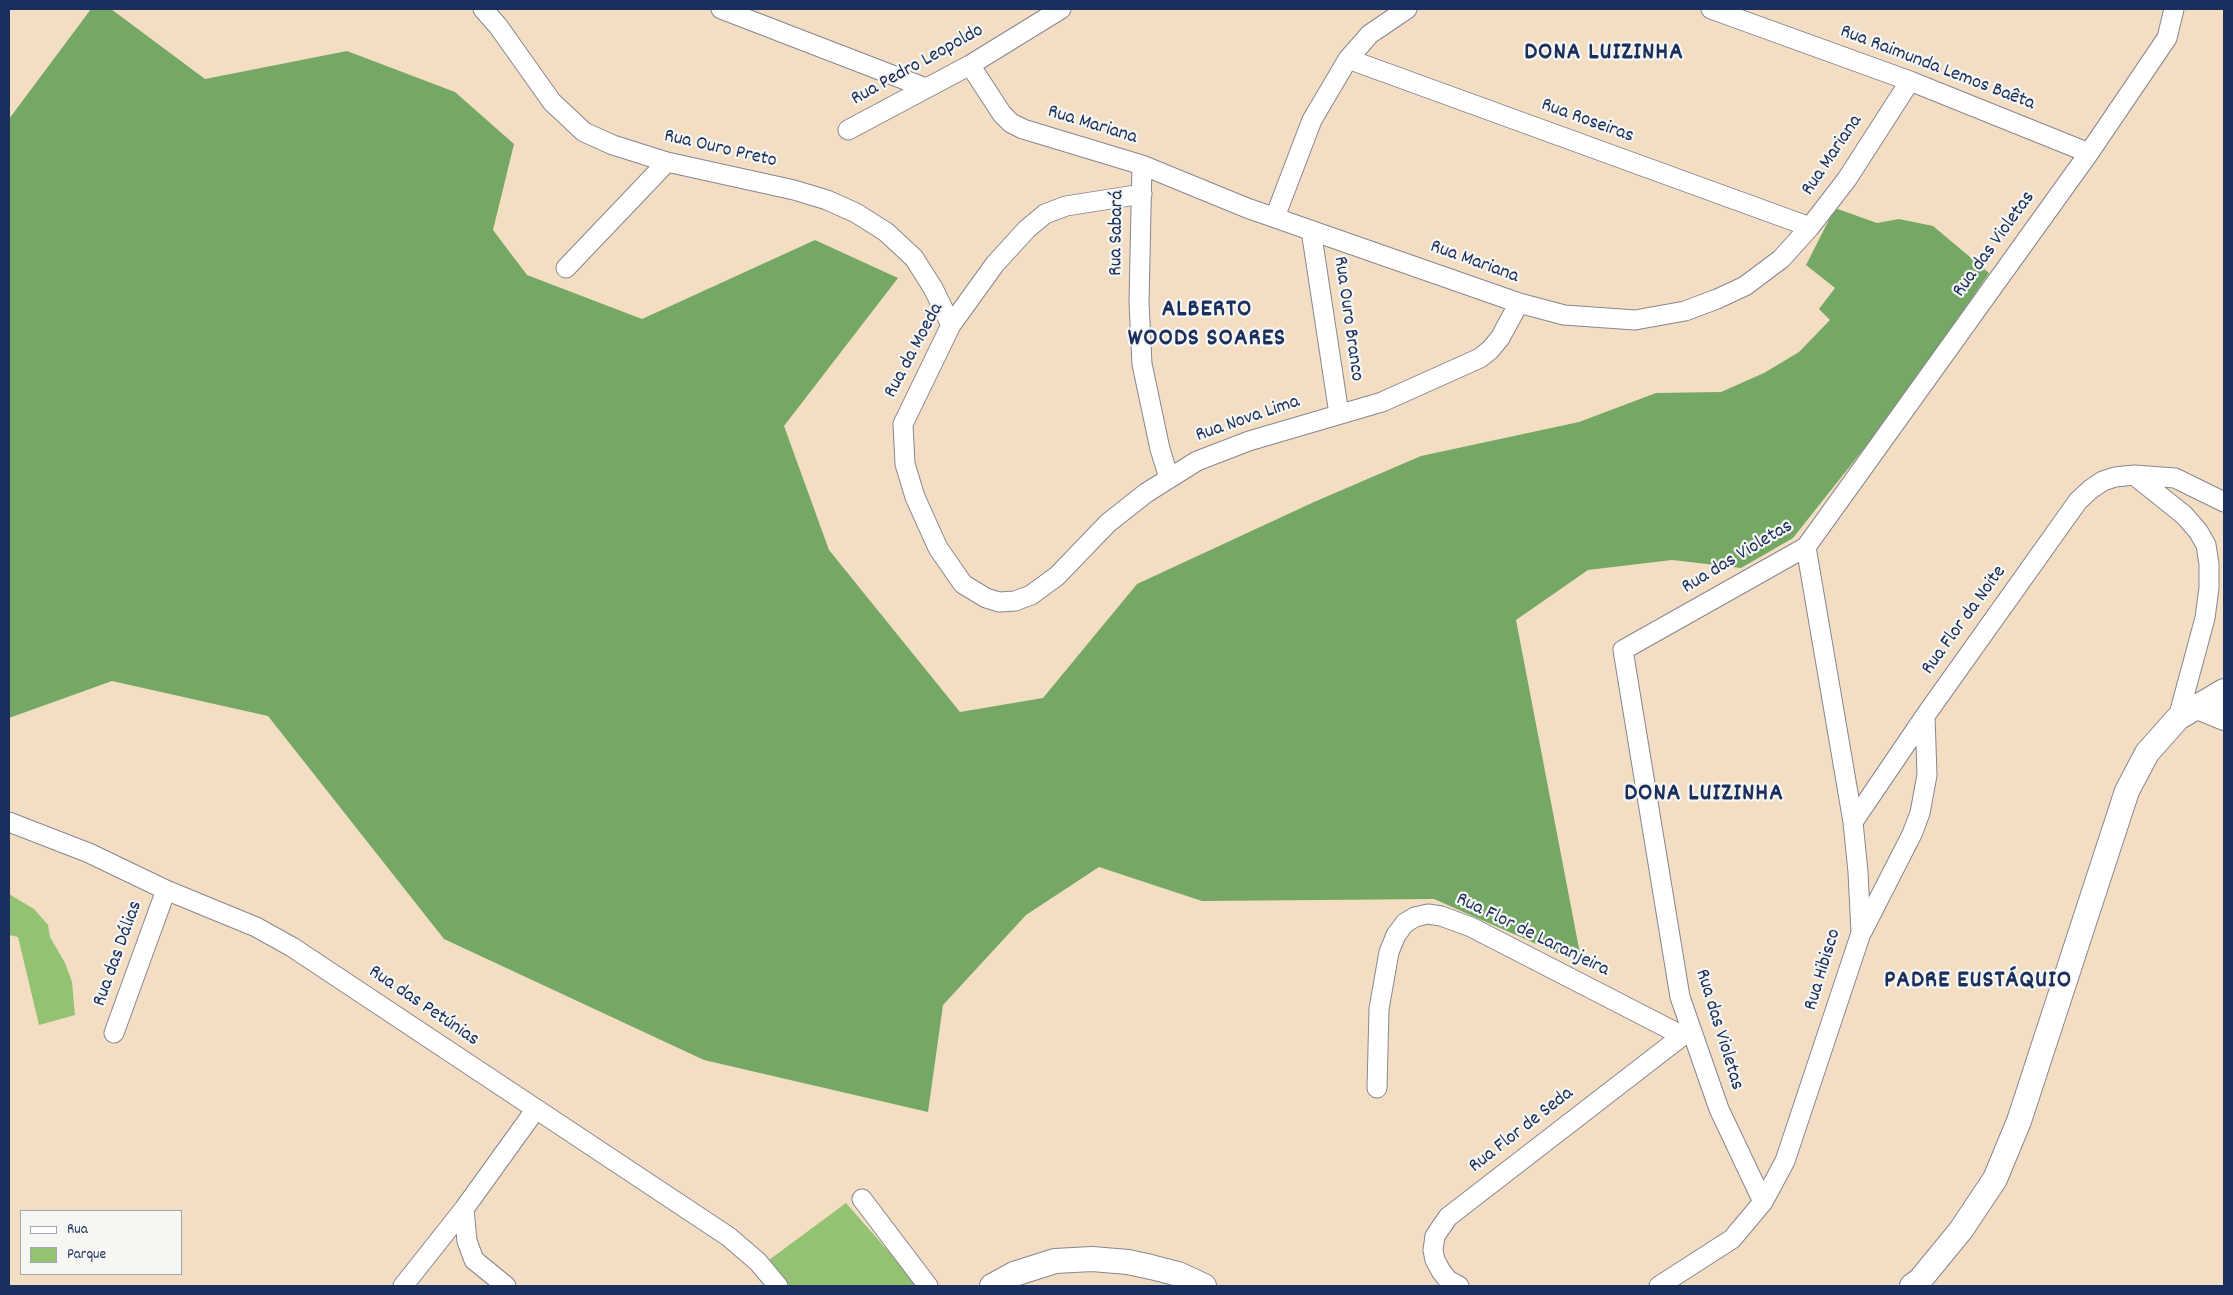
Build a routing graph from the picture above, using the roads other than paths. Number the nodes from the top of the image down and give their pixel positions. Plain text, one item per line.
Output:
1 (483, 9) edge
2 (720, 9) edge
3 (1062, 9) edge
4 (1407, 9) edge
5 (1711, 9) edge
6 (2174, 9) edge
7 (1348, 59) junction
8 (970, 65) junction
9 (1910, 81) junction
10 (926, 88) junction
11 (848, 130) dead end
12 (2089, 153) junction
13 (667, 162) junction
14 (1142, 165) junction
15 (1142, 194) junction
16 (1275, 217) junction
17 (1810, 227) junction
18 (1311, 230) junction
19 (566, 268) dead end
20 (1519, 303) junction
21 (951, 325) junction
22 (1338, 414) junction
23 (2134, 475) junction
24 (1169, 478) junction
25 (2224, 502) edge
26 (1806, 547) junction
27 (999, 602) joint
28 (2224, 691) edge
29 (2187, 712) junction
30 (1925, 716) junction
31 (2224, 718) edge
32 (9, 822) edge
33 (1853, 822) junction
34 (166, 890) junction
35 (1861, 934) junction
36 (114, 1033) dead end
37 (1687, 1033) junction
38 (1377, 1088) dead end
39 (536, 1109) junction
40 (862, 1199) dead end
41 (1763, 1202) junction
42 (464, 1209) junction
43 (403, 1286) edge
44 (506, 1286) edge
45 (778, 1286) edge
46 (928, 1286) edge
47 (992, 1286) edge
48 (1204, 1286) edge
49 (1459, 1286) edge
50 (1659, 1286) edge
51 (1912, 1286) edge

1 - 13 street, Rua Ouro Preto
2 - 10 street
3 - 8 street, Rua Pedro Leopoldo
4 - 7 street
5 - 9 street, Rua Raimunda Lemos Baêta
6 - 12 street, Rua das Violetas
7 - 16 street
7 - 17 street, Rua Roseiras
8 - 10 street, Rua Pedro Leopoldo
8 - 14 street, Rua Mariana
9 - 12 street, Rua Raimunda Lemos Baêta
9 - 17 street, Rua Mariana
10 - 11 street, Rua Pedro Leopoldo
12 - 26 street, Rua das Violetas
13 - 19 street
13 - 21 street, Rua Ouro Preto
14 - 15 street, Rua Sabará
14 - 16 street, Rua Mariana
15 - 21 street, Rua da Moeda
15 - 24 street, Rua Sabará
16 - 18 street, Rua Mariana
17 - 20 street, Rua Mariana
18 - 20 street, Rua Mariana
18 - 22 street, Rua Ouro Branco
20 - 22 street, Rua Nova Lima
21 - 27 street, Rua da Moeda
22 - 24 street, Rua Nova Lima
23 - 25 street, Rua Flor da Noite
23 - 29 street
23 - 30 street, Rua Flor da Noite
24 - 27 street, Rua Nova Lima
26 - 33 street, Rua Hibisco
26 - 37 street, Rua das Violetas
28 - 29 street
29 - 31 street
29 - 51 street
30 - 33 street, Rua Flor da Noite
30 - 35 street
32 - 34 street, Rua das Petúnias
33 - 35 street, Rua Hibisco
34 - 36 street, Rua das Dálias
34 - 39 street, Rua das Petúnias
35 - 41 street, Rua Hibisco
37 - 38 street, Rua Flor de Laranjeira
37 - 41 street, Rua das Violetas
37 - 49 street, Rua Flor de Seda
39 - 42 street
39 - 45 street, Rua das Petúnias
40 - 46 street
41 - 50 street, Rua Hibisco
42 - 43 street
42 - 44 street
47 - 48 street

